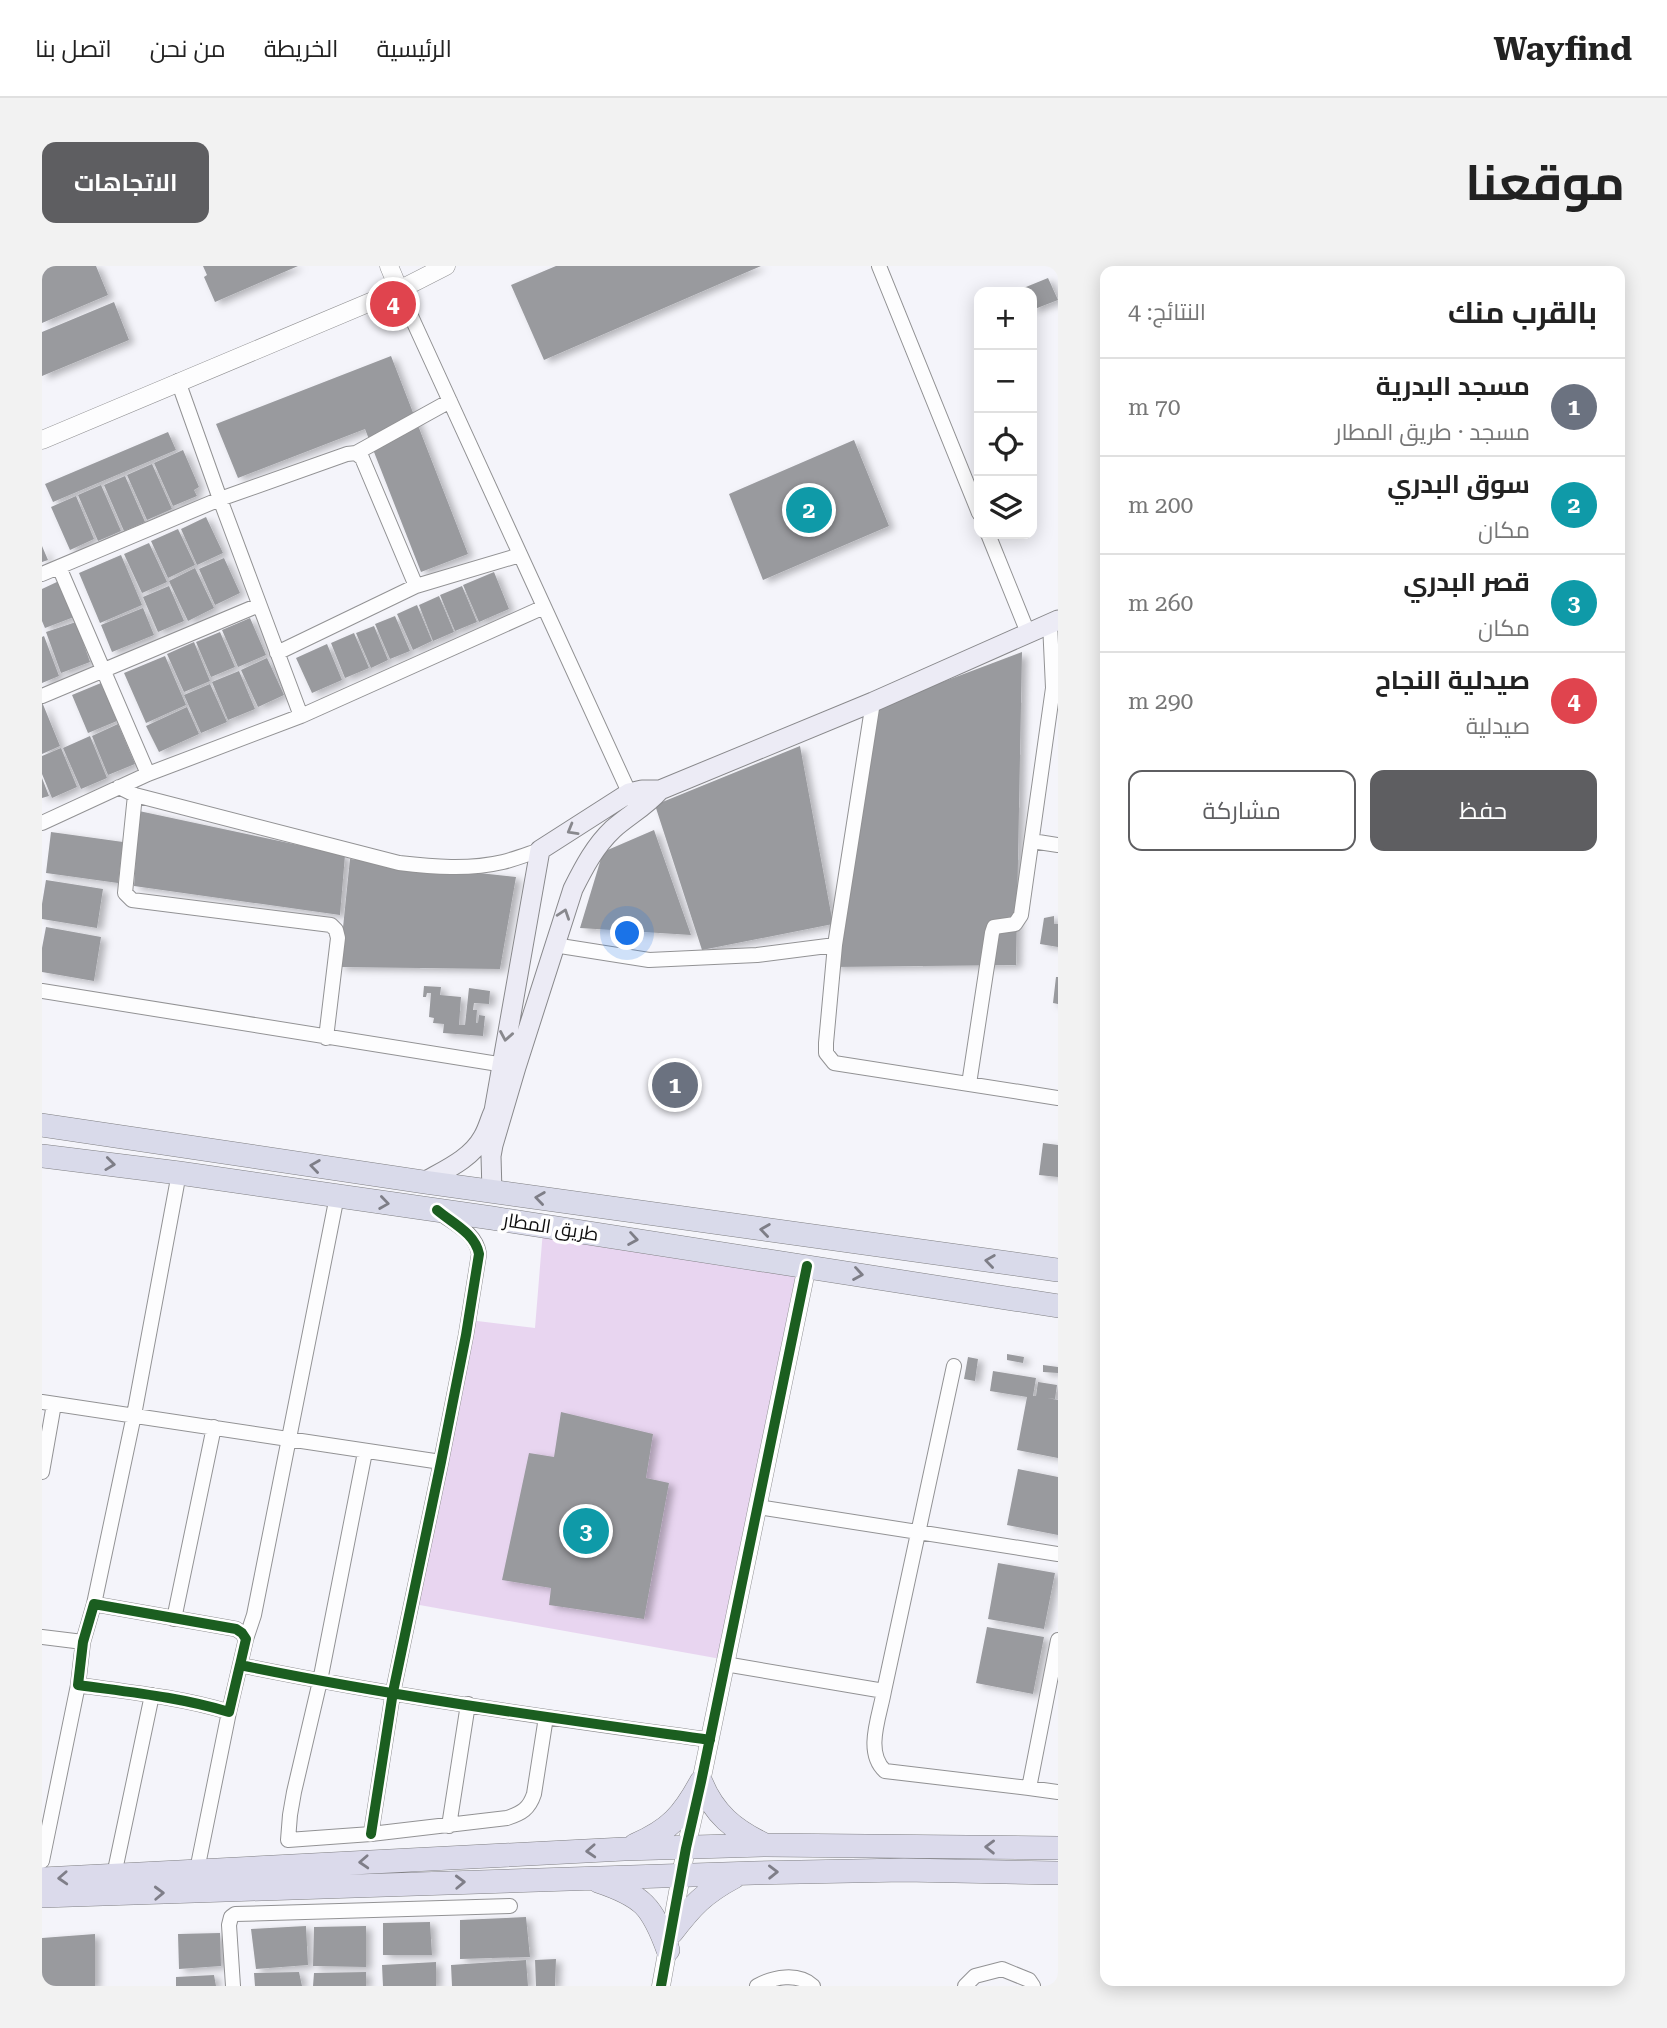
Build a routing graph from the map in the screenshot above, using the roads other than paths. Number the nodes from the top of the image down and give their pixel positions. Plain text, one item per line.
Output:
1 (389, 266) edge
2 (879, 266) edge
3 (441, 267) edge
4 (399, 289) junction
5 (178, 381) junction
6 (450, 401) junction
7 (42, 440) edge
8 (356, 453) junction
9 (219, 499) junction
10 (974, 501) edge
11 (990, 539) edge
12 (520, 555) junction
13 (59, 567) junction
14 (42, 574) edge
15 (416, 586) junction
16 (259, 605) junction
17 (544, 607) junction
18 (1054, 622) edge
19 (1028, 633) junction
20 (277, 653) junction
21 (104, 671) junction
22 (42, 696) edge
23 (873, 702) junction
24 (301, 716) junction
25 (148, 774) junction
26 (119, 787) junction
27 (135, 794) junction
28 (634, 802) junction
29 (42, 823) edge
30 (1032, 841) junction
31 (1058, 845) edge
32 (540, 850) junction
33 (554, 945) junction
34 (835, 945) junction
35 (42, 991) edge
36 (326, 1038) junction
37 (508, 1066) junction
38 (969, 1084) junction
39 (1058, 1098) edge
40 (42, 1125) edge
41 (42, 1156) edge
42 (179, 1173) junction
43 (424, 1182) junction
44 (492, 1192) junction
45 (337, 1196) junction
46 (437, 1210) junction
47 (807, 1266) junction
48 (1058, 1270) edge
49 (1058, 1306) edge
50 (954, 1366) dead end
51 (48, 1403) edge
52 (134, 1415) junction
53 (214, 1427) junction
54 (289, 1439) junction
55 (365, 1452) junction
56 (441, 1462) junction
57 (42, 1472) edge
58 (758, 1507) junction
59 (919, 1532) junction
60 (1058, 1553) edge
61 (94, 1604) junction
62 (174, 1619) junction
63 (42, 1636) edge
64 (246, 1639) junction
65 (1058, 1640) edge
66 (83, 1642) junction
67 (725, 1664) junction
68 (240, 1665) junction
69 (320, 1681) junction
70 (78, 1685) junction
71 (884, 1691) junction
72 (393, 1692) junction
73 (152, 1695) junction
74 (468, 1704) junction
75 (229, 1712) junction
76 (546, 1717) junction
77 (710, 1740) junction
78 (701, 1782) junction
79 (1029, 1788) junction
80 (1058, 1792) edge
81 (449, 1826) junction
82 (371, 1835) junction
83 (288, 1840) junction
84 (765, 1845) junction
85 (686, 1848) junction
86 (1058, 1848) edge
87 (624, 1849) junction
88 (42, 1861) edge
89 (284, 1866) junction
90 (197, 1870) junction
91 (1058, 1873) edge
92 (740, 1874) junction
93 (114, 1875) junction
94 (681, 1876) junction
95 (584, 1877) junction
96 (42, 1879) edge
97 (42, 1896) edge
98 (509, 1906) dead end
99 (670, 1941) junction
100 (233, 1986) edge
101 (661, 1986) edge
102 (757, 1986) edge
103 (813, 1986) edge
104 (965, 1986) edge
105 (1033, 1986) edge

1 - 4 street
2 - 10 street
3 - 4 street
4 - 5 street
4 - 6 street
5 - 7 street
5 - 9 street
6 - 8 street
6 - 12 street
8 - 9 street
8 - 15 street
9 - 13 street
9 - 16 street
11 - 19 street
12 - 15 street
12 - 17 street
13 - 14 street
13 - 21 street
15 - 20 street
16 - 20 street
16 - 21 street
17 - 24 street
17 - 28 street
18 - 19 main road
18 - 30 street
19 - 23 main road
20 - 24 street
21 - 22 street
21 - 25 street
23 - 28 main road
23 - 34 street
24 - 25 street
25 - 26 street
26 - 27 street
26 - 29 street
27 - 32 street
27 - 36 street
28 -> 32 main road
33 -> 28 main road
30 - 31 street
30 - 38 street
32 -> 37 main road
33 - 34 street
33 - 37 main road
34 - 38 street
35 - 36 street
36 - 37 street
37 - 43 main road
37 - 44 main road
38 - 39 street
43 -> 40 highway, طريق المطار
41 -> 42 highway, طريق المطار
42 - 45 highway, طريق المطار
42 - 52 street
43 - 44 highway, طريق المطار
48 -> 44 highway, طريق المطار
45 -> 46 highway, طريق المطار
45 - 54 street
46 -> 47 highway, طريق المطار
46 - 56 street
47 -> 49 highway, طريق المطار
47 - 58 street
50 - 59 street
51 - 52 street
51 - 57 street
52 - 53 street
52 - 61 street
53 - 54 street
53 - 62 street
54 - 55 street
54 - 64 street
55 - 56 street
55 - 69 street
56 - 72 street
58 - 59 street
58 - 67 street
59 - 60 street
59 - 71 street
61 - 62 street
61 - 66 street
62 - 64 street
63 - 66 street
64 - 68 street
65 - 79 street
66 - 70 street
67 - 71 street
67 - 77 street
68 - 69 street
68 - 75 street
69 - 72 street
69 - 83 street
70 - 73 street
70 - 88 street
71 - 79 street
72 - 74 street
72 - 82 street
73 - 75 street
73 - 93 street
74 - 76 street
74 - 81 street
75 - 90 street
76 - 77 street
76 - 81 street
77 - 78 street
78 - 84 main road
78 - 85 street
78 - 87 main road
79 - 80 street
81 - 82 street
82 - 83 street
83 - 89 street
84 - 85 main road
86 -> 84 main road
85 - 87 main road
85 - 94 street
87 -> 89 main road
89 - 90 main road
90 - 93 main road
92 -> 91 main road
92 - 94 main road
92 - 99 main road
93 -> 96 main road
94 - 95 main road
94 - 99 street
97 -> 95 main road
95 - 99 main road
98 - 100 street
99 - 101 street
102 - 103 street
104 - 105 street

